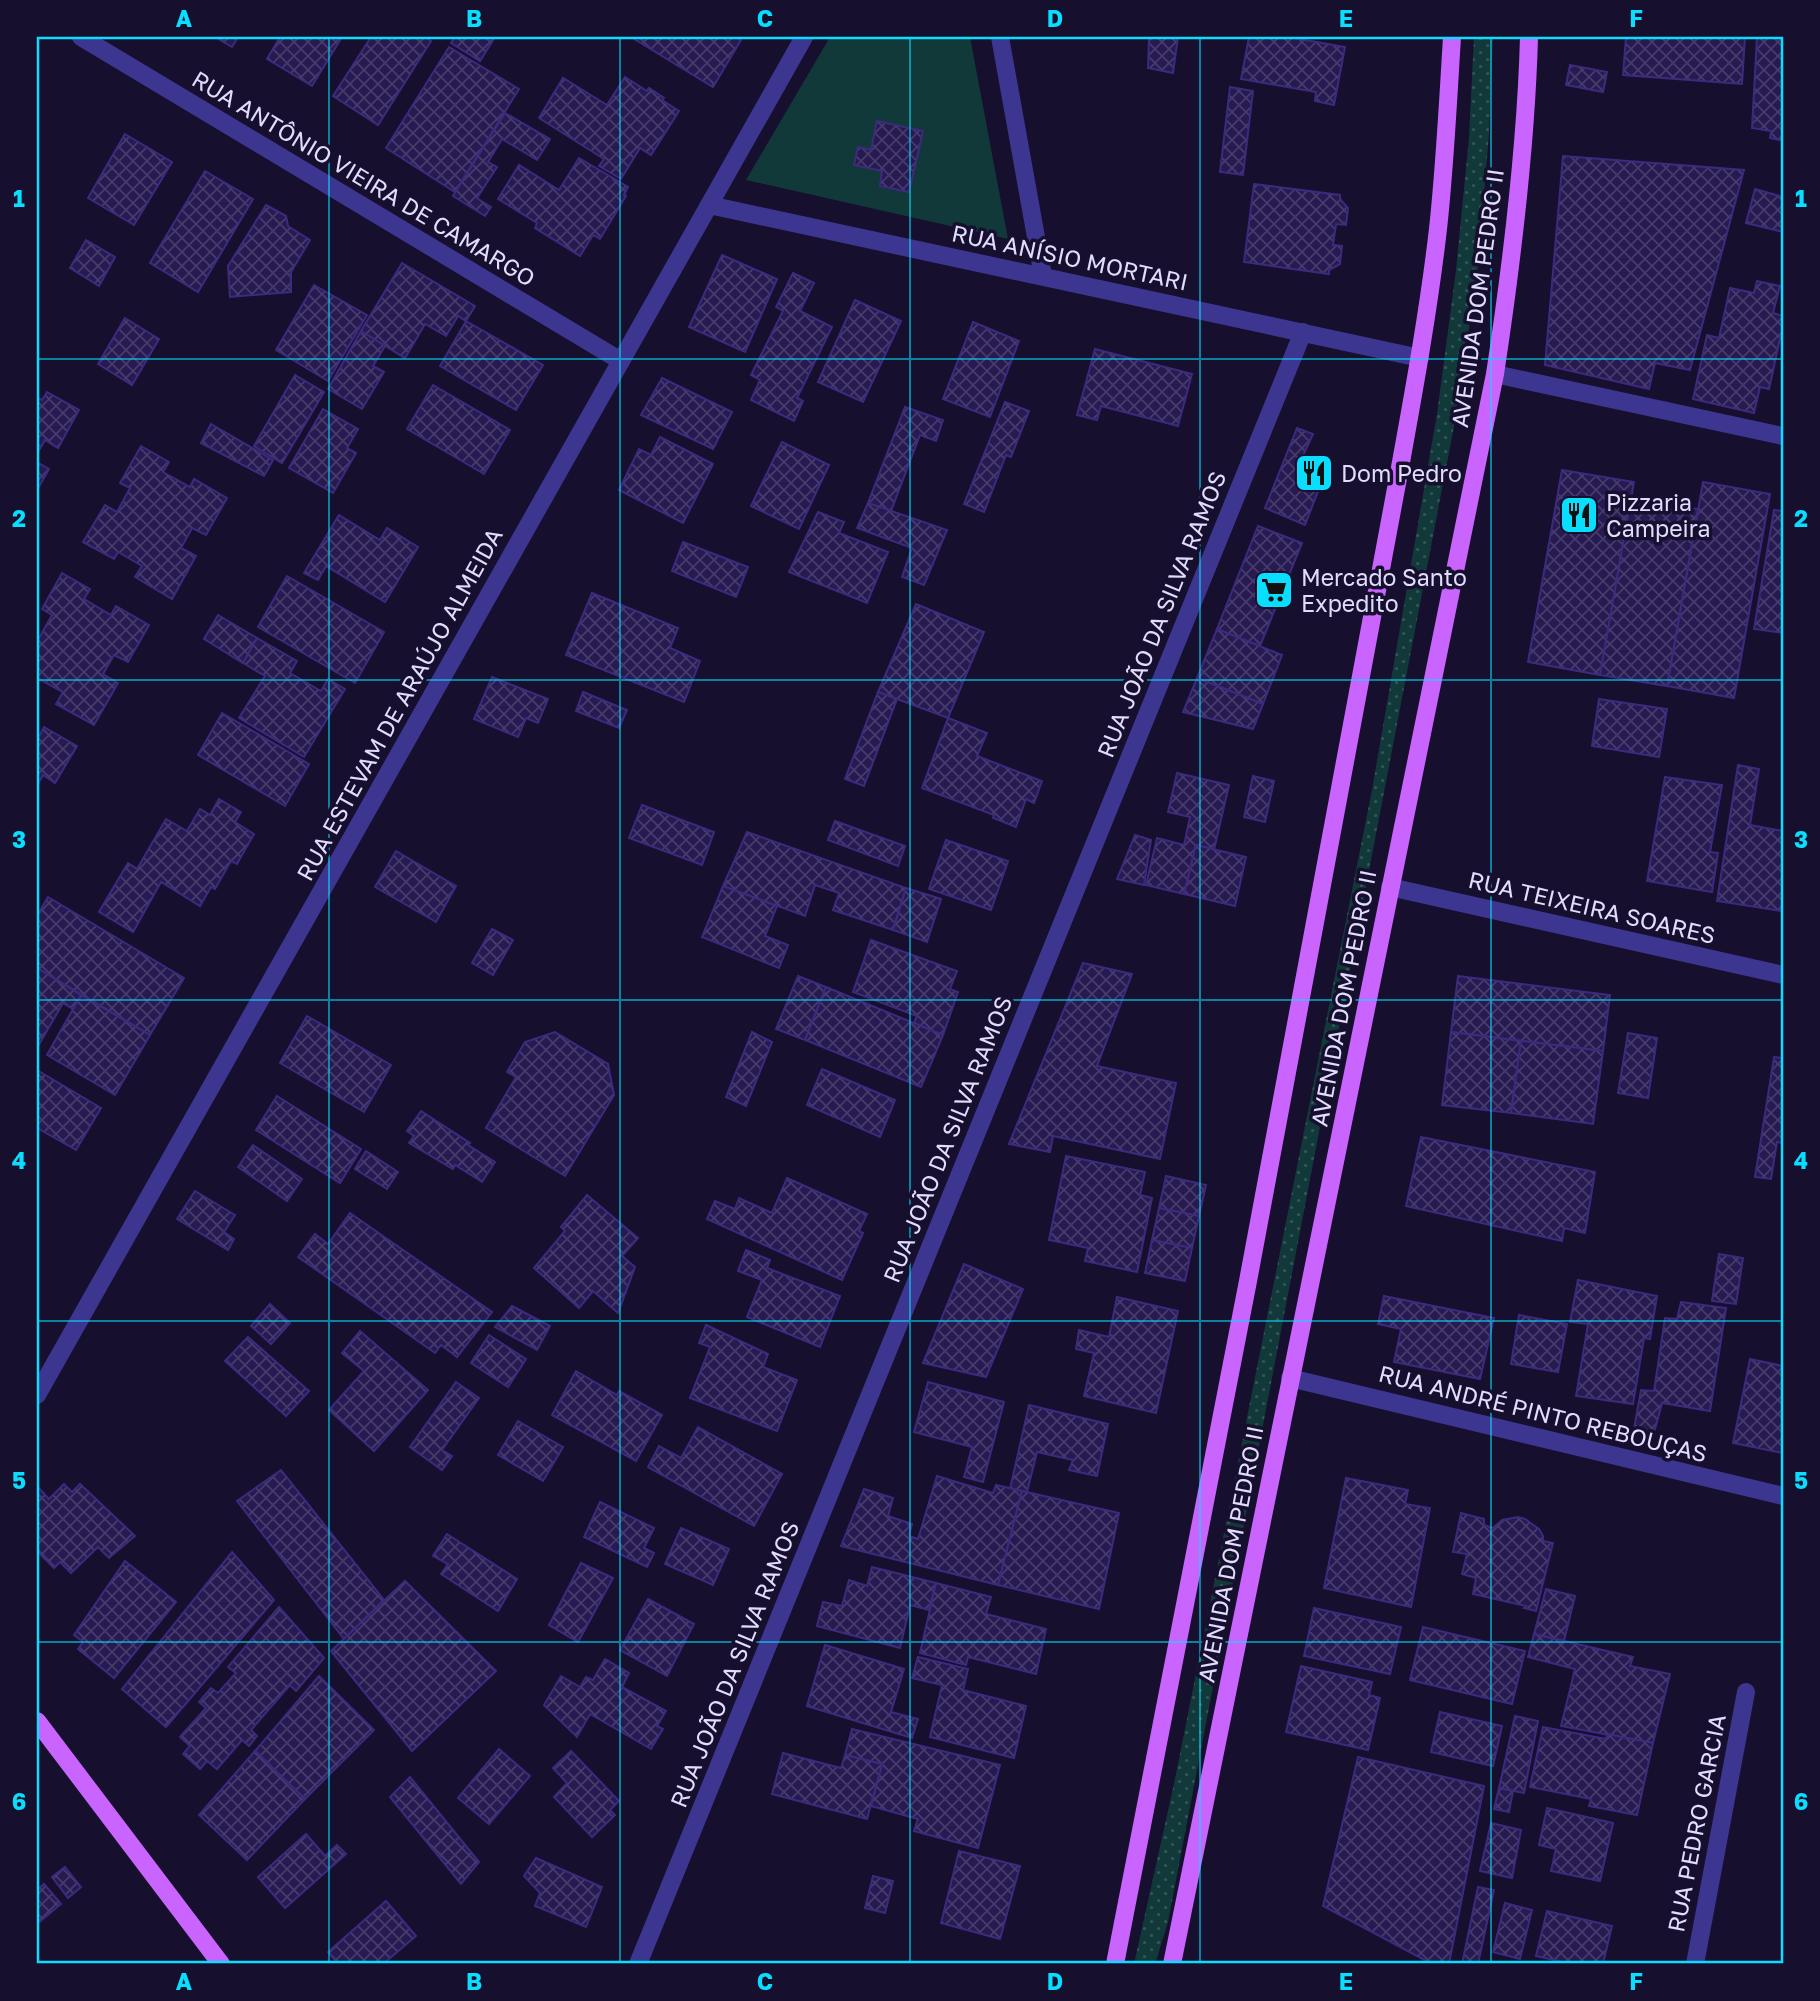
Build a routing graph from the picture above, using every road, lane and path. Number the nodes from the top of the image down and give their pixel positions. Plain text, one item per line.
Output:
1 (82, 37) edge
2 (804, 37) edge
3 (1000, 37) edge
4 (1451, 37) edge
5 (1529, 37) edge
6 (709, 205) junction
7 (1043, 276) junction
8 (1303, 332) junction
9 (1420, 358) junction
10 (621, 362) junction
11 (1494, 374) junction
12 (1783, 436) edge
13 (1390, 887) junction
14 (1783, 975) edge
15 (1290, 1378) junction
16 (37, 1395) edge
17 (1783, 1496) edge
18 (1746, 1692) dead end
19 (37, 1721) edge
20 (221, 1964) edge
21 (638, 1964) edge
22 (1115, 1964) edge
23 (1172, 1964) edge
24 (1695, 1964) edge

1 - 10 street, RUA ANTÔNIO VIEIRA DE CAMARGO
2 - 6 street, RUA ESTEVAM DE ARAÚJO ALMEIDA
3 - 7 street
4 - 9 main road, AVENIDA DOM PEDRO II
5 - 11 main road, AVENIDA DOM PEDRO II
6 - 7 street, RUA ANÍSIO MORTARI
6 - 10 street, RUA ESTEVAM DE ARAÚJO ALMEIDA
7 - 8 street, RUA ANÍSIO MORTARI
8 - 9 street, RUA ANÍSIO MORTARI
8 - 21 street, RUA JOÃO DA SILVA RAMOS
9 - 22 main road, AVENIDA DOM PEDRO II
10 - 16 street, RUA ESTEVAM DE ARAÚJO ALMEIDA
11 - 12 street
11 - 13 main road, AVENIDA DOM PEDRO II
13 - 14 street, RUA TEIXEIRA SOARES
13 - 15 main road, AVENIDA DOM PEDRO II
15 - 17 street, RUA ANDRÉ PINTO REBOUÇAS
15 - 23 main road, AVENIDA DOM PEDRO II
18 - 24 street, RUA PEDRO GARCIA
19 - 20 main road

